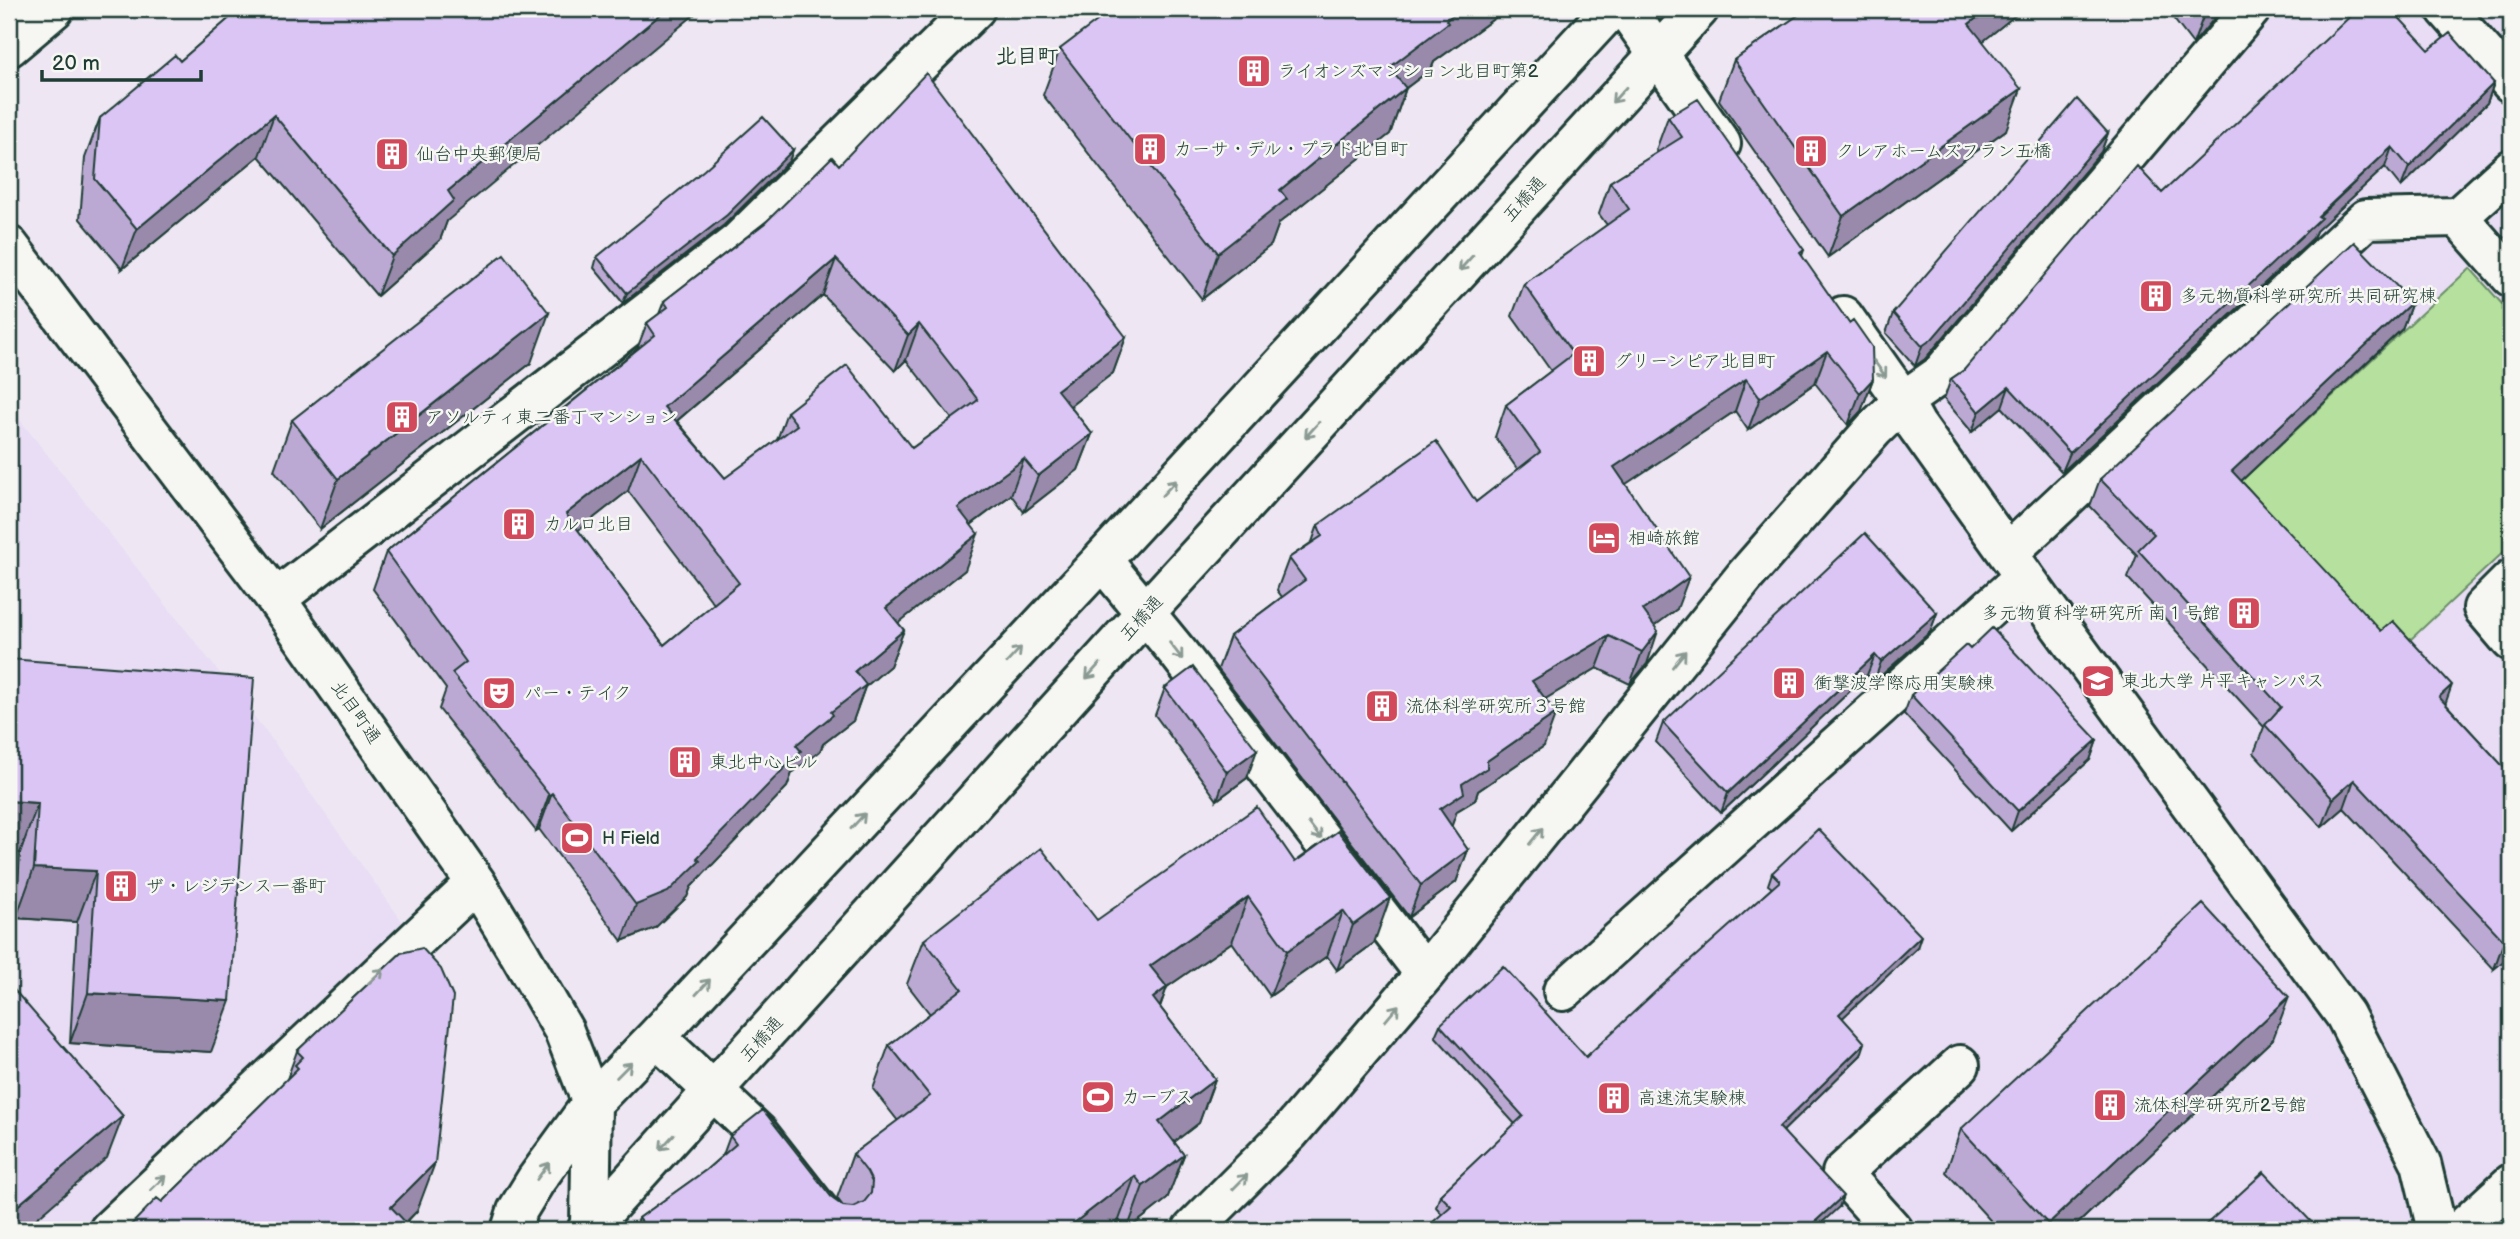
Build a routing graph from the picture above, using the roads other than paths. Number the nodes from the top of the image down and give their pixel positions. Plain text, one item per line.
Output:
1 (54, 9) edge
2 (975, 9) edge
3 (1611, 9) edge
4 (1626, 9) edge
5 (1699, 9) edge
6 (2251, 9) edge
7 (2446, 9) edge
8 (9, 47) edge
9 (1658, 53) junction
10 (2511, 83) edge
11 (2511, 169) edge
12 (1744, 177) edge
13 (2458, 216) junction
14 (9, 246) edge
15 (2511, 276) edge
16 (1824, 290) edge
17 (1903, 401) junction
18 (1102, 560) junction
19 (2016, 565) junction
20 (2511, 580) edge
21 (276, 599) junction
22 (1146, 612) junction
23 (2511, 641) edge
24 (476, 883) junction
25 (1425, 974) junction
26 (1563, 990) dead end
27 (656, 1037) junction
28 (1960, 1065) dead end
29 (713, 1091) junction
30 (592, 1102) junction
31 (2511, 1184) edge
32 (589, 1228) edge
33 (109, 1230) edge
34 (511, 1230) edge
35 (834, 1230) edge
36 (1192, 1230) edge
37 (1893, 1230) edge
38 (2437, 1230) edge
39 (2461, 1230) edge

1 - 8 main road
2 - 21 main road
18 -> 3 main road
4 - 9 main road
5 - 9 main road, 五橋通
6 - 17 main road
7 - 10 main road
9 - 12 main road
9 -> 22 main road, 五橋通
11 - 13 main road
13 - 15 main road
13 - 19 main road
14 - 21 main road, 北目町通
16 -> 17 main road
17 - 19 main road
25 -> 17 main road
18 - 22 main road
27 -> 18 main road
19 - 26 main road
19 - 38 main road
20 - 23 main road
21 - 24 main road, 北目町通
22 -> 25 main road
22 -> 29 main road, 五橋通
24 - 30 main road, 北目町通
33 -> 24 main road
36 -> 25 main road
27 - 29 main road
30 -> 27 main road
28 - 37 main road
29 -> 32 main road, 五橋通
29 - 35 main road
30 - 32 main road, 北目町通
34 -> 30 main road
31 - 39 main road

